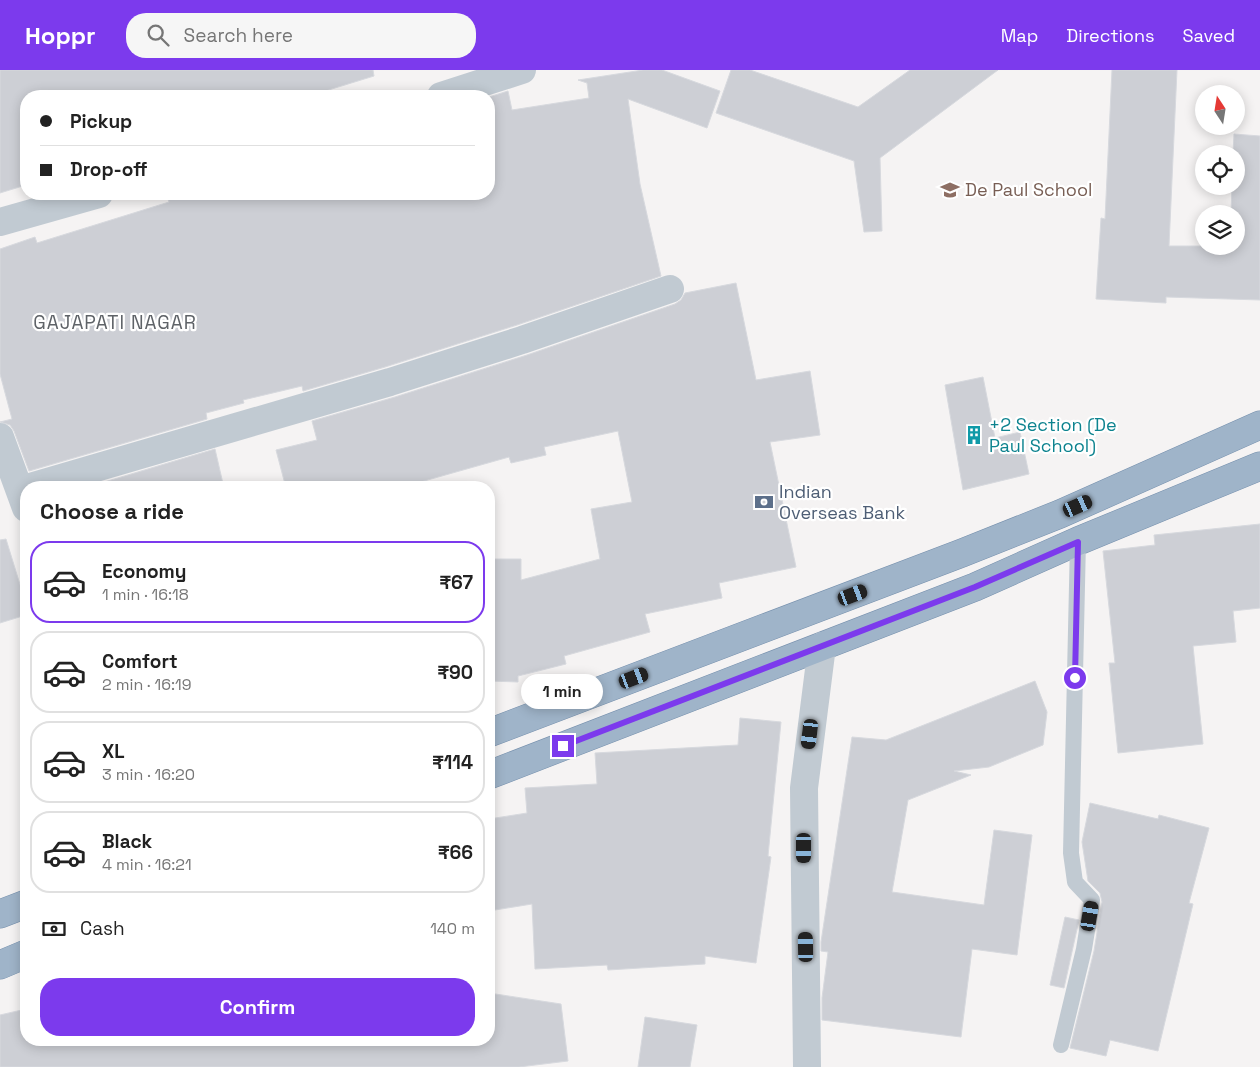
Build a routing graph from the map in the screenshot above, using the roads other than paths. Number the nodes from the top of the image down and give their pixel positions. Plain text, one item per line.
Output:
1 (522, 70) edge
2 (460, 90) edge
3 (78, 200) edge
4 (0, 222) edge
5 (670, 289) dead end
6 (1260, 425) edge
7 (0, 437) edge
8 (1260, 466) edge
9 (63, 481) edge
10 (20, 494) edge
11 (1078, 542) junction
12 (962, 554) junction
13 (975, 587) junction
14 (822, 646) junction
15 (495, 731) edge
16 (495, 773) edge
17 (20, 906) edge
18 (0, 914) edge
19 (20, 957) edge
20 (0, 965) edge
21 (1062, 1044) dead end
22 (807, 1067) edge

1 - 2 street
3 - 4 street
5 - 9 street
6 - 12 highway
7 - 10 street
8 - 11 highway
11 - 13 highway
11 - 21 lane
12 - 13 highway
12 - 15 highway
13 - 14 highway
14 - 16 highway
14 - 22 street
17 - 18 highway
19 - 20 highway

